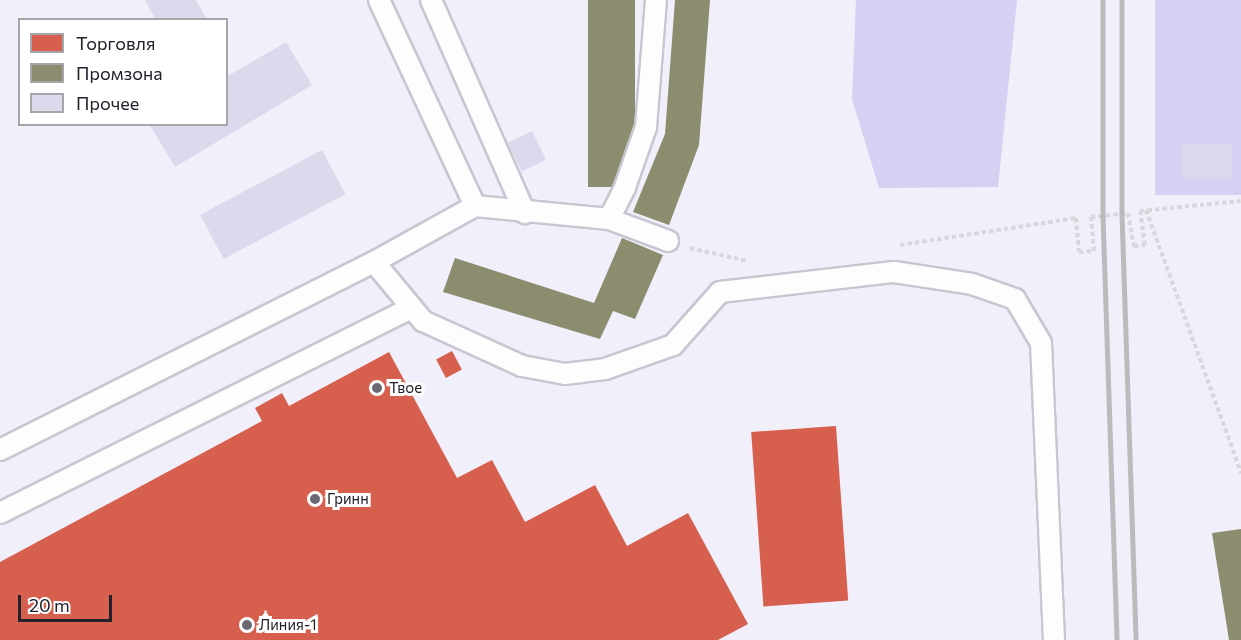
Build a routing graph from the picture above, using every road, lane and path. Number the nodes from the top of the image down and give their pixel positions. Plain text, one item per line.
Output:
1 (379, 0) edge
2 (431, 0) edge
3 (656, 0) edge
4 (1241, 201) edge
5 (475, 206) junction
6 (1146, 210) junction
7 (525, 213) junction
8 (609, 219) junction
9 (668, 242) joint
10 (892, 246) dead end
11 (374, 262) junction
12 (759, 262) dead end
13 (412, 308) junction
14 (0, 450) edge
15 (1241, 473) edge
16 (0, 513) edge
17 (1054, 640) edge

1 - 5 lane
2 - 7 lane
3 - 8 lane
4 - 6 path
5 - 7 lane
5 - 11 lane
6 - 10 path
6 - 15 path
7 - 8 lane
8 - 9 lane
9 - 12 path
11 - 13 lane
11 - 14 lane
13 - 16 lane
13 - 17 lane

